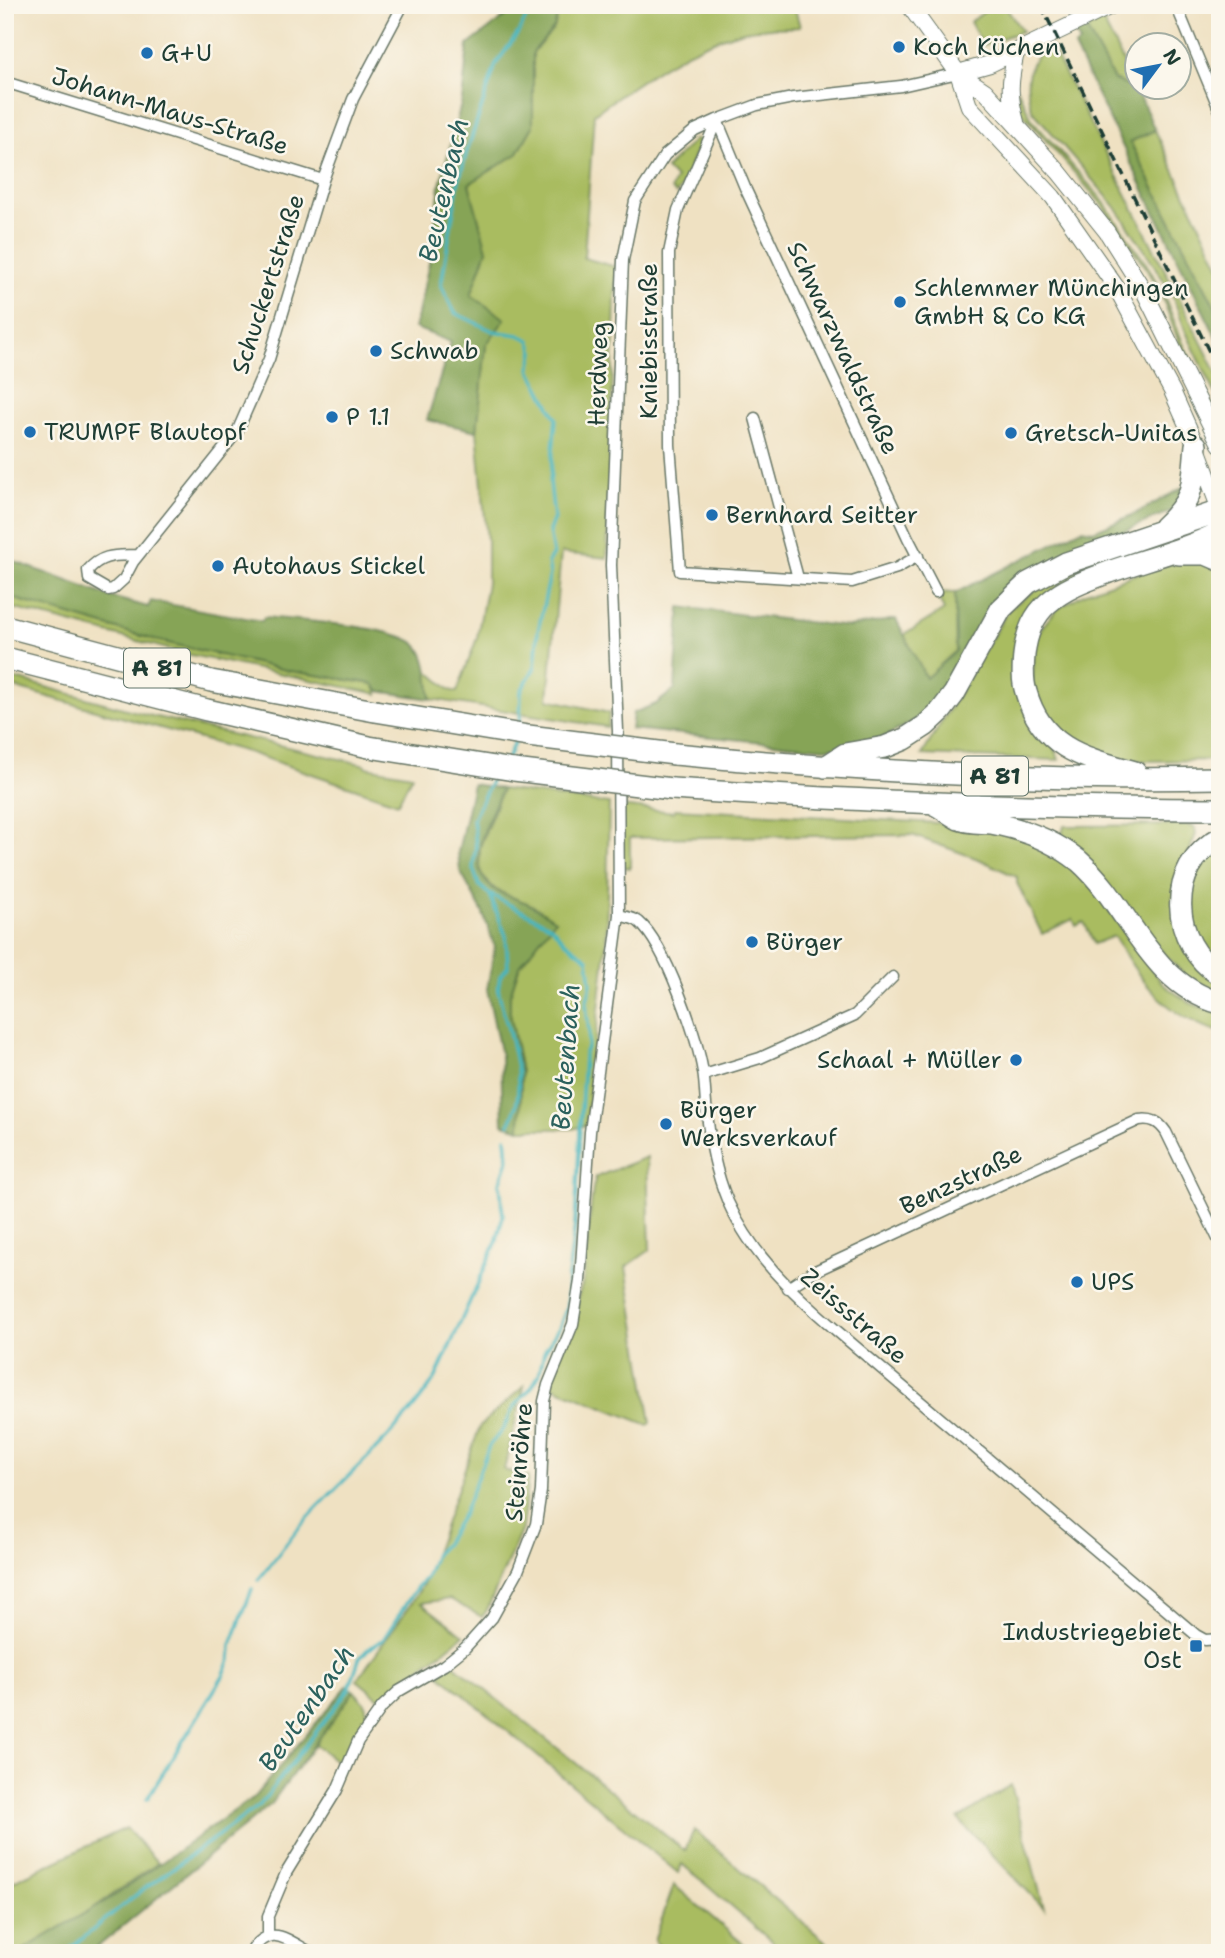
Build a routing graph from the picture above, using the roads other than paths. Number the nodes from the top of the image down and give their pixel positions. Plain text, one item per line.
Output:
1 (403, 5) edge
2 (909, 5) edge
3 (1113, 5) edge
4 (1176, 5) edge
5 (1016, 51) junction
6 (958, 73) junction
7 (5, 82) edge
8 (1220, 111) edge
9 (717, 120) junction
10 (1018, 128) junction
11 (323, 180) junction
12 (1116, 287) junction
13 (1144, 291) junction
14 (755, 418) dead end
15 (1220, 444) edge
16 (1196, 445) junction
17 (1220, 510) edge
18 (1220, 532) edge
19 (1157, 533) junction
20 (138, 555) junction
21 (1159, 555) junction
22 (918, 556) junction
23 (1220, 559) edge
24 (798, 578) junction
25 (936, 592) dead end
26 (5, 626) edge
27 (5, 658) edge
28 (825, 767) junction
29 (1220, 778) edge
30 (1164, 779) junction
31 (934, 804) junction
32 (1220, 808) edge
33 (1220, 838) edge
34 (619, 915) junction
35 (1220, 975) edge
36 (892, 977) dead end
37 (1220, 1003) edge
38 (704, 1076) junction
39 (1220, 1243) edge
40 (788, 1288) junction
41 (1220, 1639) edge
42 (268, 1936) junction
43 (250, 1953) edge
44 (312, 1953) edge

1 - 11 street, Schuckertstraße
2 - 6 main road
3 - 5 main road
4 - 8 street
5 - 6 main road
5 - 10 main road
6 - 9 street, Herdweg
6 - 10 main road
6 - 12 main road
7 - 11 street, Johann-Maus-Straße
9 - 22 street, Schwarzwaldstraße
9 - 24 street, Kniebisstraße
9 - 34 street, Herdweg
10 - 13 main road
11 - 20 street, Schuckertstraße
12 - 13 main road
12 - 16 main road
13 - 15 main road
14 - 24 street
16 - 17 main road
16 - 19 highway
17 - 19 highway
18 - 21 highway
19 - 28 highway
20 - 20 street, Schuckertstraße
21 - 23 highway
21 - 30 highway
22 - 24 street
22 - 25 street, Schwarzwaldstraße
26 - 28 highway, A 81, bridge
27 - 31 highway, A 81, bridge
28 - 30 highway, A 81
29 - 30 highway, A 81
31 - 32 highway, A 81
31 - 37 highway
33 - 35 highway
34 - 38 street, Zeissstraße
34 - 42 street, Steinröhre
36 - 38 street
38 - 40 street, Zeissstraße
39 - 40 street, Benzstraße
40 - 41 street, Zeissstraße
42 - 43 street
42 - 44 street

